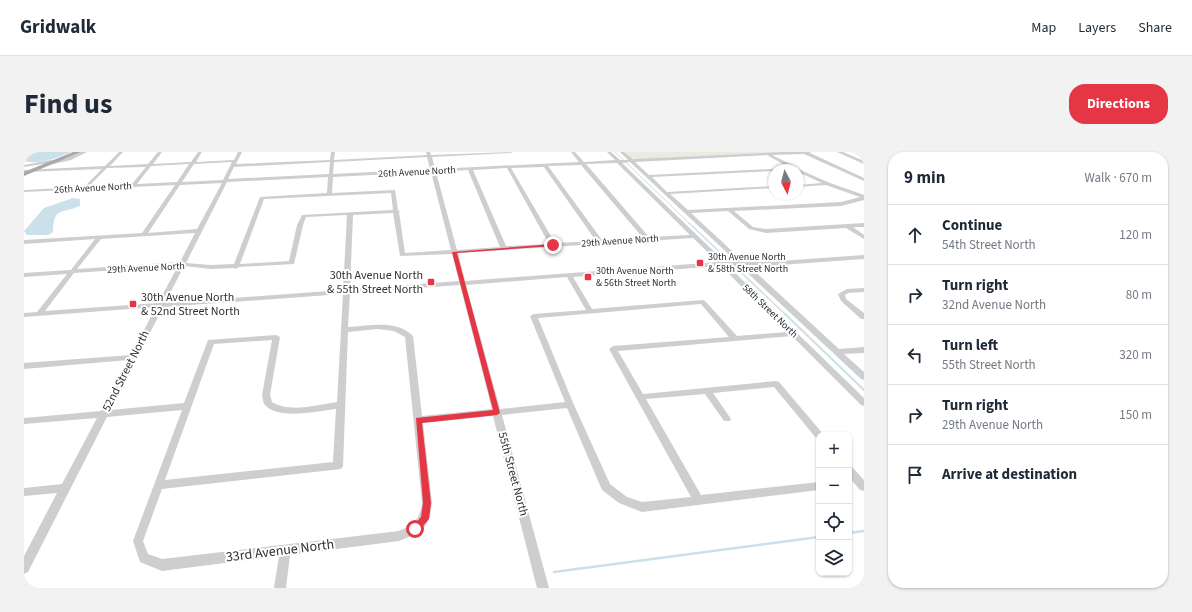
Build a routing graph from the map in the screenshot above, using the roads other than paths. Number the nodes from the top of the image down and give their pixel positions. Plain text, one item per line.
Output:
1 (78, 152) edge
2 (85, 152) edge
3 (121, 152) edge
4 (160, 152) edge
5 (200, 152) edge
6 (240, 152) edge
7 (333, 152) edge
8 (511, 152) edge
9 (573, 152) edge
10 (609, 152) edge
11 (622, 152) edge
12 (803, 152) edge
13 (809, 152) edge
14 (839, 152) edge
15 (428, 154) edge
16 (768, 154) junction
17 (54, 161) junction
18 (332, 161) junction
19 (619, 161) junction
20 (631, 161) junction
21 (192, 163) junction
22 (234, 163) junction
23 (582, 163) junction
24 (864, 163) edge
25 (786, 164) edge
26 (43, 165) junction
27 (149, 165) junction
28 (545, 165) junction
29 (24, 166) edge
30 (106, 167) junction
31 (508, 167) junction
32 (470, 169) junction
33 (433, 170) junction
34 (768, 171) edge
35 (26, 172) edge
36 (804, 173) edge
37 (331, 176) junction
38 (648, 176) junction
39 (864, 180) edge
40 (224, 182) junction
41 (179, 184) junction
42 (828, 184) junction
43 (134, 185) junction
44 (804, 186) edge
45 (768, 187) edge
46 (85, 188) junction
47 (24, 191) edge
48 (667, 193) junction
49 (329, 194) junction
50 (864, 198) edge
51 (729, 210) junction
52 (397, 211) junction
53 (687, 212) junction
54 (350, 214) junction
55 (864, 225) edge
56 (847, 226) junction
57 (198, 231) junction
58 (144, 235) junction
59 (694, 236) junction
60 (864, 237) edge
61 (99, 238) junction
62 (647, 239) junction
63 (24, 242) edge
64 (600, 242) junction
65 (553, 245) junction
66 (504, 249) junction
67 (454, 252) junction
68 (864, 252) edge
69 (864, 257) edge
70 (739, 263) junction
71 (181, 264) junction
72 (724, 264) junction
73 (236, 267) junction
74 (72, 272) junction
75 (24, 275) edge
76 (569, 275) junction
77 (462, 283) junction
78 (864, 290) edge
79 (346, 292) junction
80 (160, 304) junction
81 (590, 311) junction
82 (39, 314) junction
83 (24, 315) edge
84 (864, 317) edge
85 (345, 330) junction
86 (794, 334) junction
87 (735, 339) junction
88 (864, 350) edge
89 (838, 352) junction
90 (133, 357) junction
91 (24, 366) edge
92 (864, 377) edge
93 (707, 391) junction
94 (639, 397) junction
95 (864, 403) edge
96 (341, 405) junction
97 (570, 405) junction
98 (186, 406) junction
99 (497, 413) junction
100 (104, 414) junction
101 (727, 419) dead end
102 (418, 420) junction
103 (24, 421) edge
104 (816, 432) edge
105 (158, 485) junction
106 (816, 486) edge
107 (65, 488) junction
108 (24, 492) edge
109 (699, 501) junction
110 (285, 551) junction
111 (24, 568) edge
112 (280, 588) edge
113 (543, 588) edge

1 - 17 main road
2 - 26 street
3 - 30 street
4 - 27 street
5 - 21 street
6 - 22 street, 52nd Street North
7 - 18 street
8 - 15 street
9 - 23 street
10 - 19 street, 58th Street North
11 - 20 street, 58th Street North
12 - 13 street, 26th Avenue North
12 - 16 street, 26th Avenue North
12 - 39 street
14 - 24 street
15 - 18 street
15 - 33 street, 55th Street North
16 - 20 street, 26th Avenue North
16 - 25 street
17 - 26 main road
17 - 29 street
18 - 22 street
18 - 37 street
19 - 20 street, 26th Avenue North
19 - 23 street, 26th Avenue North
19 - 59 street, 58th Street North
20 - 38 street, 58th Street North
21 - 22 street
21 - 27 street
21 - 41 street
22 - 40 street, 52nd Street North
23 - 28 street, 26th Avenue North
23 - 62 street
26 - 35 main road
27 - 30 street
27 - 43 street
28 - 31 street, 26th Avenue North
28 - 64 street
30 - 35 street
30 - 46 street
31 - 32 street, 26th Avenue North
31 - 65 street
32 - 33 street, 26th Avenue North
32 - 66 street
33 - 37 street, 26th Avenue North
33 - 67 street, 55th Street North
34 - 38 street
36 - 42 street
37 - 40 street, 26th Avenue North
37 - 49 street
38 - 48 street, 58th Street North
40 - 41 street, 26th Avenue North
40 - 57 street, 52nd Street North
41 - 43 street, 26th Avenue North
41 - 58 street
42 - 44 street
42 - 50 street
43 - 46 street, 26th Avenue North
45 - 48 street
46 - 47 street, 26th Avenue North
48 - 53 street, 58th Street North
49 - 52 street
49 - 73 street
50 - 51 street
51 - 53 street
51 - 56 street
52 - 54 street
52 - 67 street, 29th Avenue North
53 - 70 street, 58th Street North
54 - 73 street, 29th Avenue North
54 - 79 street
55 - 56 street
56 - 60 street
57 - 58 street
57 - 71 street, 52nd Street North
58 - 61 street
59 - 62 street, 29th Avenue North
59 - 72 street, 58th Street North
61 - 63 street
61 - 74 street
62 - 64 street, 29th Avenue North
64 - 65 street, 29th Avenue North
65 - 66 street, 29th Avenue North
66 - 67 street, 29th Avenue North
67 - 77 street, 55th Street North
68 - 70 street
69 - 70 street
70 - 72 street
70 - 89 street, 58th Street North
71 - 73 street, 29th Avenue North
71 - 74 street, 29th Avenue North
71 - 80 street, 52nd Street North
72 - 76 street
72 - 86 street, 58th Street North
74 - 75 street, 29th Avenue North
74 - 82 street
76 - 77 street
76 - 81 street
77 - 79 street
77 - 99 street, 55th Street North
78 - 84 street
79 - 80 street
79 - 85 street
80 - 82 street
80 - 90 street, 52nd Street North
81 - 87 street
81 - 97 street
82 - 83 street
85 - 96 street
85 - 102 street
86 - 87 street
86 - 95 street, 58th Street North
87 - 94 street
88 - 89 street
89 - 92 street, 58th Street North
90 - 91 street
90 - 100 street, 52nd Street North
93 - 94 street
93 - 101 street
93 - 104 street
94 - 109 street
96 - 98 street
96 - 105 street
97 - 99 street
97 - 109 street
98 - 100 street
98 - 105 street
99 - 102 street
99 - 113 street, 55th Street North
100 - 103 street
100 - 107 street, 52nd Street North
102 - 110 street, 33rd Avenue North
105 - 110 street, 33rd Avenue North
106 - 109 street
107 - 108 street
107 - 111 street, 52nd Street North
110 - 112 street

